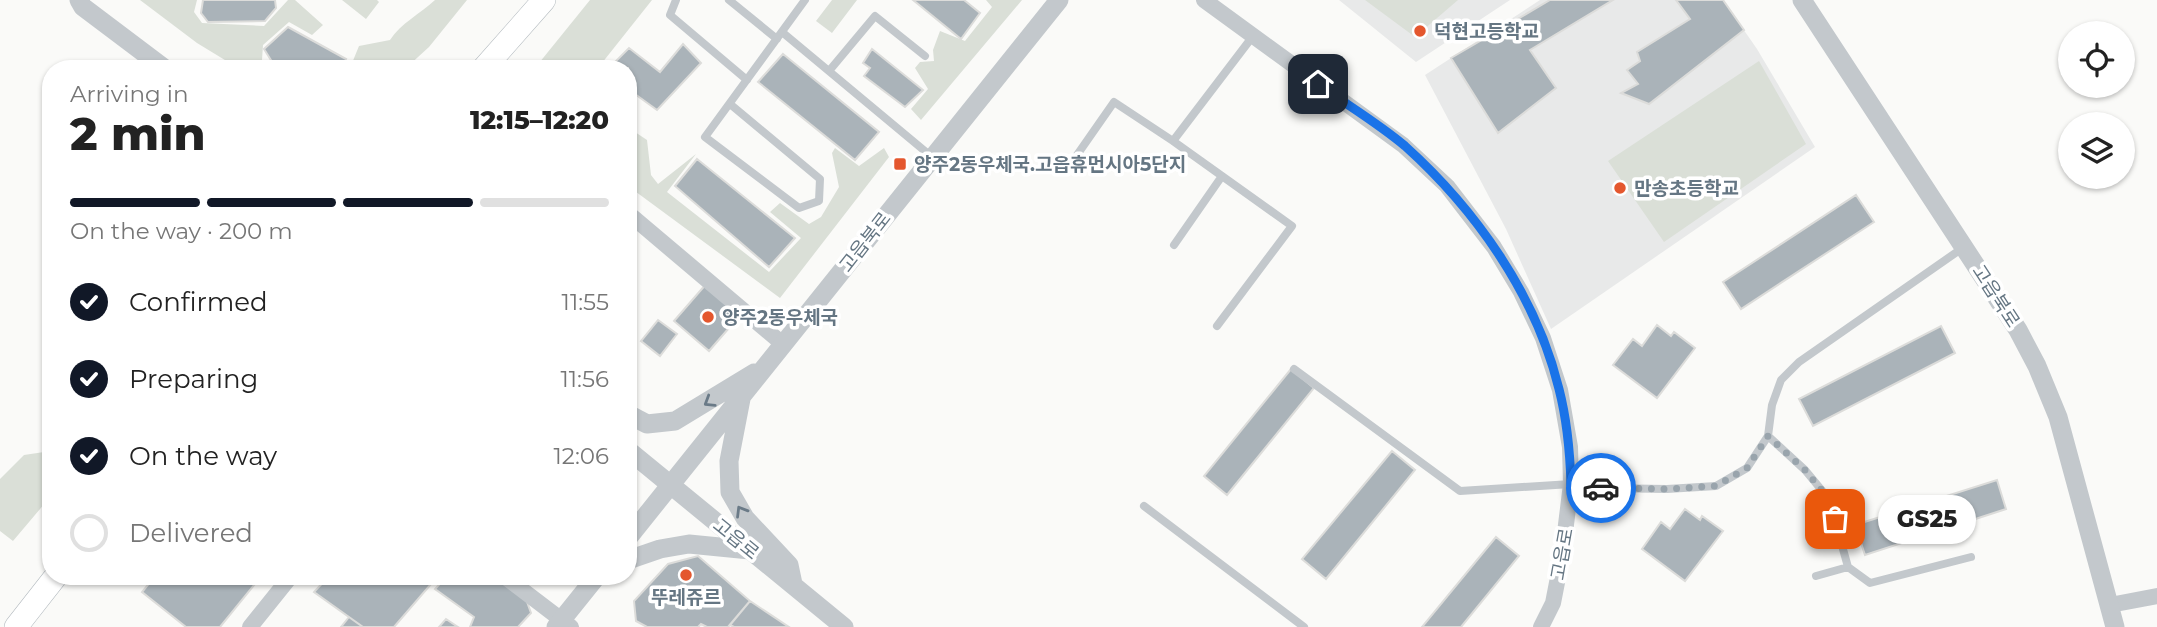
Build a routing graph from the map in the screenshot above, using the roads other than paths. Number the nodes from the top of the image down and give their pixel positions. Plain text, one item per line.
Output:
1 (79, 0) edge
2 (544, 0) edge
3 (676, 0) edge
4 (729, 0) edge
5 (806, 0) edge
6 (1059, 0) edge
7 (1204, 0) edge
8 (1802, 0) edge
9 (780, 36) junction
10 (1253, 36) junction
11 (925, 56) dead end
12 (153, 60) edge
13 (491, 60) edge
14 (829, 71) junction
15 (747, 80) junction
16 (730, 104) junction
17 (1172, 141) junction
18 (1077, 155) dead end
19 (932, 157) junction
20 (1222, 176) junction
21 (637, 221) edge
22 (1174, 245) dead end
23 (1964, 247) junction
24 (1217, 326) dead end
25 (784, 345) junction
26 (767, 365) junction
27 (1294, 369) dead end
28 (742, 397) junction
29 (637, 419) edge
30 (1768, 436) junction
31 (637, 458) edge
32 (1571, 484) junction
33 (671, 486) junction
34 (1144, 506) dead end
35 (637, 527) edge
36 (750, 550) junction
37 (637, 557) edge
38 (1971, 557) dead end
39 (1848, 567) junction
40 (1816, 576) dead end
41 (49, 585) edge
42 (283, 585) edge
43 (515, 585) edge
44 (591, 585) edge
45 (793, 585) junction
46 (2156, 600) edge
47 (2110, 605) junction
48 (563, 625) edge
49 (16, 627) edge
50 (250, 627) edge
51 (844, 627) edge
52 (1304, 627) edge
53 (1541, 627) edge
54 (2115, 627) edge

1 - 12 street
2 - 13 main road
3 - 15 lane
4 - 9 lane
5 - 9 lane
6 - 19 street, 고읍북로
7 - 10 street, 고읍로
8 - 23 street, 고읍북로
9 - 14 lane
9 - 15 lane
10 - 17 lane
10 - 32 street, 고읍로
11 - 14 lane
14 - 19 lane
15 - 16 lane
16 - 16 lane
17 - 18 lane
17 - 20 lane
19 - 25 street, 고읍북로
20 - 22 lane
20 - 24 lane
21 - 25 street
23 - 30 lane
23 - 47 street, 고읍북로
25 - 26 street, 고읍북로
26 - 28 street, 고읍북로
26 -> 29 street
27 - 32 lane
28 - 33 street, 고읍북로
45 -> 28 street
30 - 32 lane
30 - 39 lane
31 - 33 street, 고읍로
32 - 53 street, 고읍로
33 - 35 street, 고읍북로
33 - 36 street, 고읍로
34 - 52 lane
36 - 37 street
36 - 45 street, 고읍로
38 - 39 lane
39 - 40 lane
41 - 49 main road
42 - 50 street
43 - 48 street
44 - 48 street
45 - 51 street, 고읍로
46 - 47 street
47 - 54 street, 고읍북로

